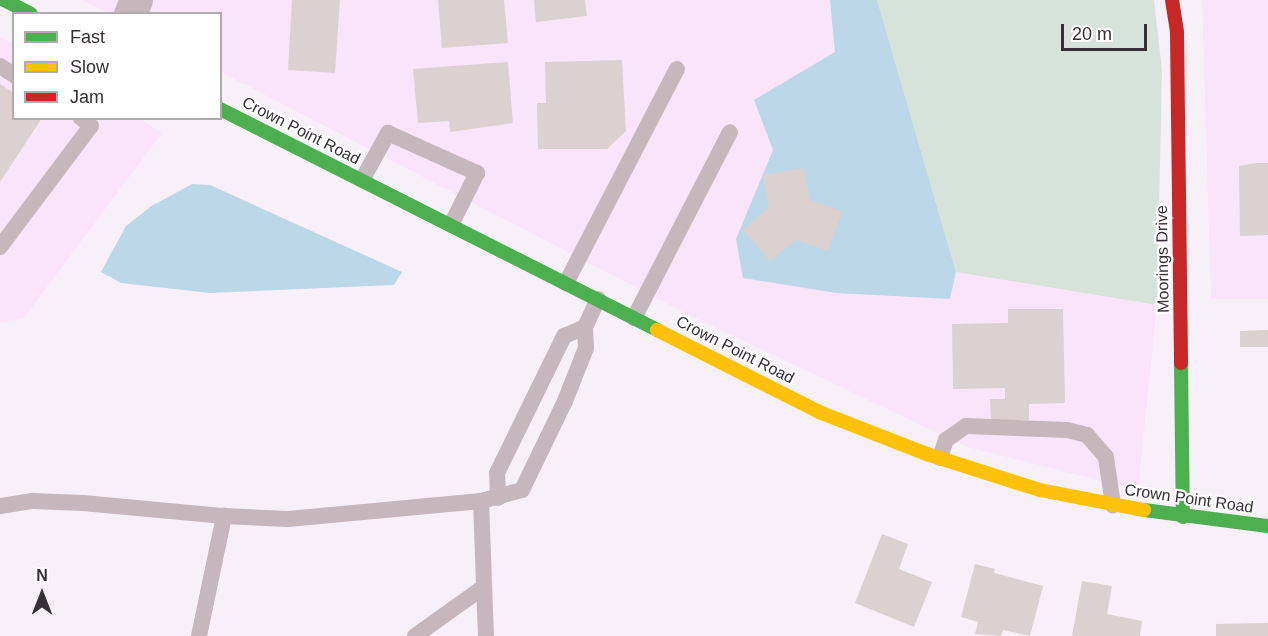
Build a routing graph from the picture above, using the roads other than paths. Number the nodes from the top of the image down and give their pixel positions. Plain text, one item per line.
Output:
1 (4, 0) edge
2 (1173, 0) edge
3 (27, 12) edge
4 (677, 69) dead end
5 (222, 110) edge
6 (84, 120) edge
7 (730, 132) dead end
8 (362, 180) junction
9 (451, 225) junction
10 (0, 247) edge
11 (566, 283) junction
12 (598, 299) junction
13 (634, 318) junction
14 (585, 327) junction
15 (940, 458) junction
16 (498, 498) junction
17 (481, 501) junction
18 (0, 506) edge
19 (1113, 506) junction
20 (224, 516) junction
21 (1183, 517) junction
22 (1268, 526) edge
23 (482, 589) junction
24 (199, 636) edge
25 (415, 636) edge
26 (486, 636) edge

1 - 3 street
2 - 21 street, Moorings Drive
4 - 11 lane
5 - 8 street, Crown Point Road
6 - 10 lane
7 - 13 lane
8 - 9 street, Crown Point Road
8 - 9 lane
9 - 11 street, Crown Point Road
11 - 12 street, Crown Point Road
12 - 13 street, Crown Point Road
12 - 14 lane
13 - 15 street, Crown Point Road
14 - 16 lane
14 - 16 lane
15 - 19 street, Crown Point Road
15 - 19 lane
16 - 17 lane
17 - 20 lane
17 - 23 lane
18 - 20 lane
19 - 21 street, Crown Point Road
20 - 24 lane
21 - 22 street, Crown Point Road
23 - 25 lane
23 - 26 lane

